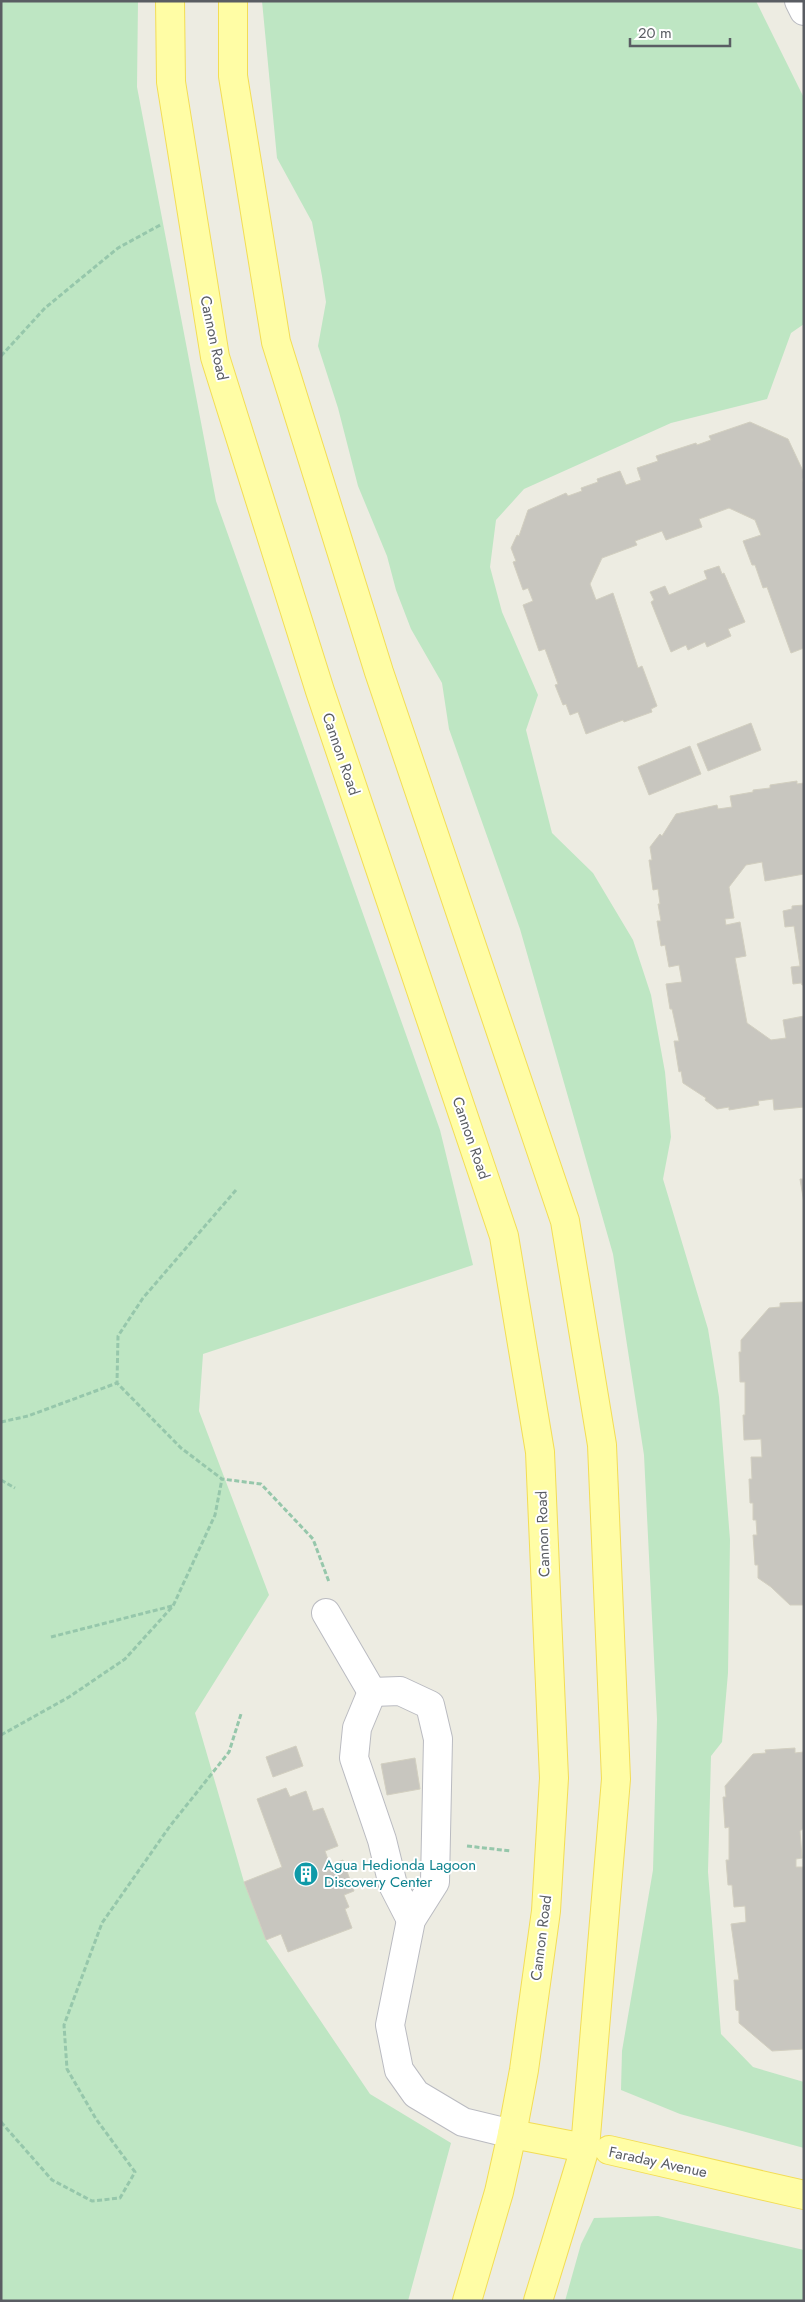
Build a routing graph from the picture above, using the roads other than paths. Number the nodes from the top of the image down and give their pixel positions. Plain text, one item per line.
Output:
1 (170, 1) edge
2 (232, 1) edge
3 (799, 1) edge
4 (804, 11) edge
5 (329, 1602) road end
6 (372, 1692) junction
7 (411, 1920) junction
8 (512, 2134) junction
9 (597, 2149) junction
10 (804, 2195) edge
11 (467, 2301) edge
12 (538, 2301) edge

1 - 8 main road, Cannon Road
2 - 9 main road
3 - 4 street
5 - 6 street
6 - 7 street
6 - 7 street
7 - 8 street
8 - 9 main road, Faraday Avenue
8 - 11 main road, Cannon Road
9 - 10 main road, Faraday Avenue
9 - 12 main road

